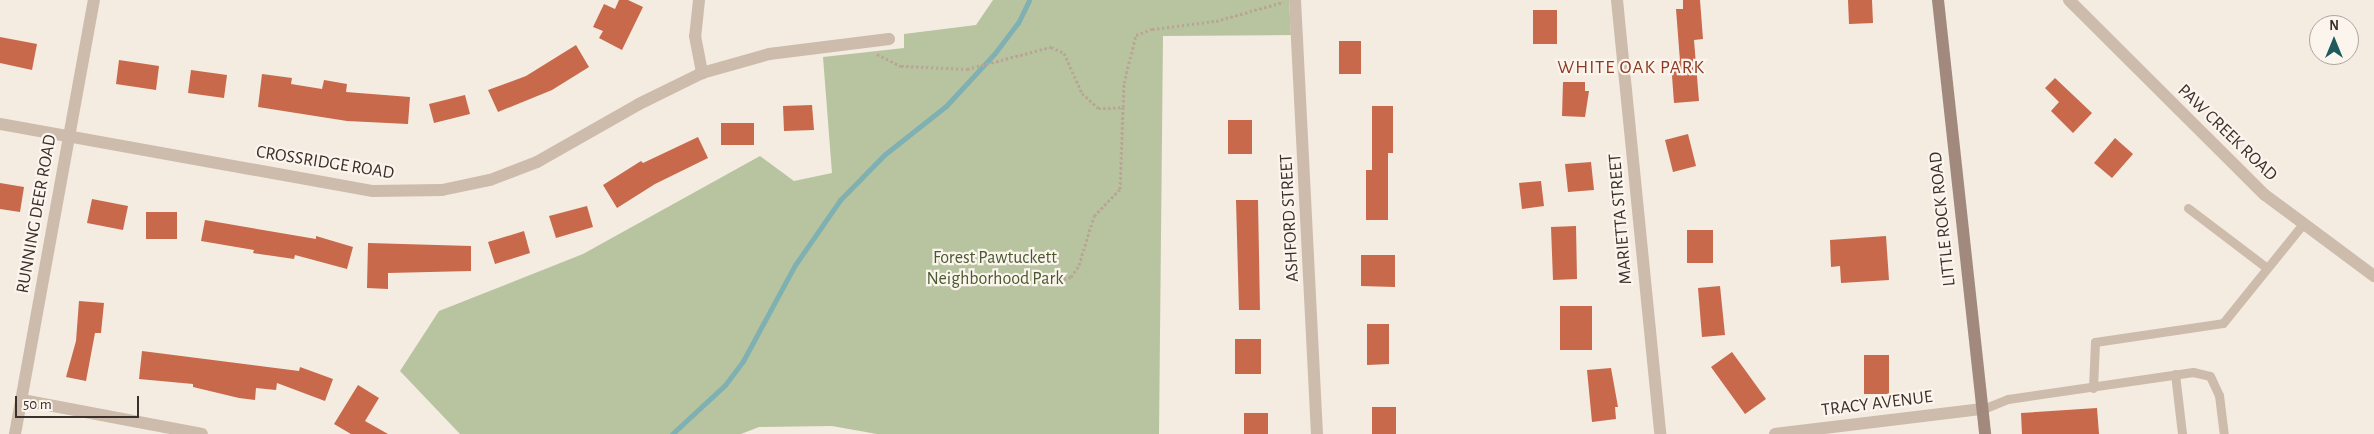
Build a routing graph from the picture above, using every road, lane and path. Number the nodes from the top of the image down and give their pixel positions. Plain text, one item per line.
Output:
1 (94, 0) edge
2 (699, 0) edge
3 (1291, 0) edge
4 (1295, 0) edge
5 (1617, 0) edge
6 (1938, 0) edge
7 (2069, 0) edge
8 (889, 39) dead end
9 (860, 42) junction
10 (702, 73) junction
11 (1122, 107) junction
12 (0, 124) edge
13 (69, 136) junction
14 (2188, 208) dead end
15 (2302, 224) junction
16 (2267, 268) junction
17 (2374, 276) edge
18 (1054, 281) dead end
19 (2175, 374) junction
20 (2093, 388) junction
21 (22, 400) junction
22 (1983, 409) junction
23 (15, 434) edge
24 (202, 434) edge
25 (1317, 434) edge
26 (1660, 434) edge
27 (1775, 434) edge
28 (1985, 434) edge
29 (2182, 434) edge
30 (2224, 434) edge

1 - 13 street, RUNNING DEER ROAD
2 - 10 street
3 - 11 path
4 - 25 street, ASHFORD STREET
5 - 26 street, MARIETTA STREET
6 - 22 main road, LITTLE ROCK ROAD
7 - 15 street, PAW CREEK ROAD
8 - 9 street, CROSSRIDGE ROAD
9 - 10 street, CROSSRIDGE ROAD
9 - 11 path
10 - 13 street, CROSSRIDGE ROAD
11 - 18 path
12 - 13 street, CROSSRIDGE ROAD
13 - 21 street, RUNNING DEER ROAD
14 - 16 lane
15 - 16 lane
15 - 17 street, PAW CREEK ROAD
16 - 20 lane
19 - 20 lane
19 - 29 lane
19 - 30 lane
20 - 22 lane
21 - 23 street, RUNNING DEER ROAD
21 - 24 street
22 - 27 street, TRACY AVENUE
22 - 28 main road, LITTLE ROCK ROAD

